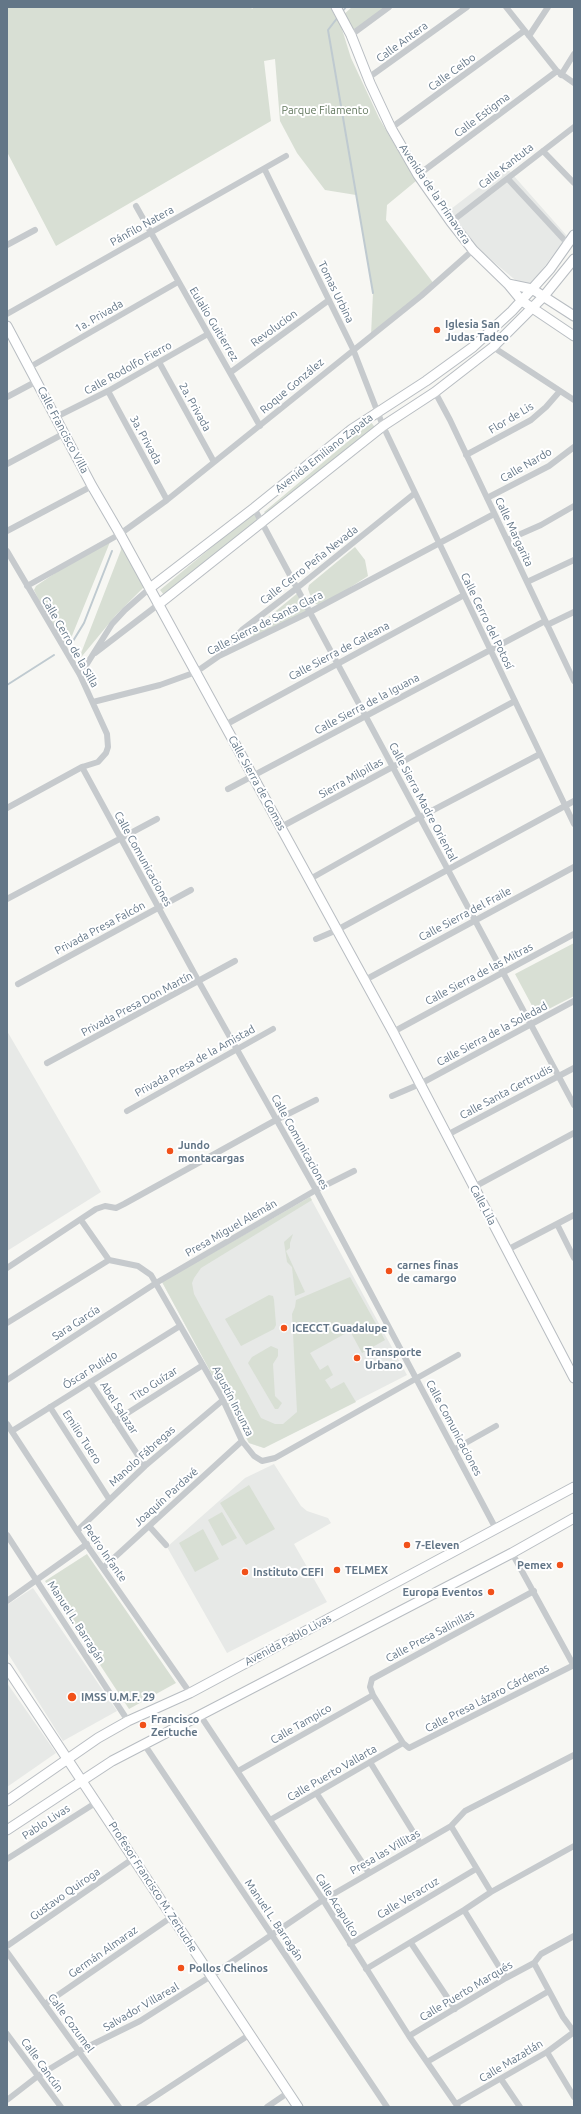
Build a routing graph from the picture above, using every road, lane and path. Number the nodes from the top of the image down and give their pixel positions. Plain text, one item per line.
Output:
1 (336, 7) edge
2 (389, 7) edge
3 (467, 7) edge
4 (506, 7) edge
5 (548, 7) edge
6 (526, 34) junction
7 (351, 35) junction
8 (574, 54) edge
9 (559, 73) junction
10 (368, 78) junction
11 (574, 83) edge
12 (574, 127) edge
13 (391, 128) junction
14 (543, 150) junction
15 (286, 156) dead end
16 (265, 170) junction
17 (418, 175) junction
18 (508, 178) junction
19 (574, 183) edge
20 (136, 206) dead end
21 (451, 222) junction
22 (35, 230) dead end
23 (151, 232) junction
24 (574, 235) edge
25 (568, 244) junction
26 (7, 245) edge
27 (473, 250) junction
28 (574, 259) edge
29 (178, 282) junction
30 (508, 284) junction
31 (532, 289) junction
32 (544, 296) junction
33 (329, 300) junction
34 (522, 301) junction
35 (532, 309) junction
36 (7, 314) edge
37 (574, 316) edge
38 (7, 326) edge
39 (208, 334) junction
40 (574, 336) edge
41 (493, 347) junction
42 (353, 349) junction
43 (159, 362) junction
44 (30, 367) junction
45 (231, 372) junction
46 (37, 381) junction
47 (108, 391) junction
48 (560, 391) junction
49 (435, 392) junction
50 (7, 397) edge
51 (574, 400) edge
52 (377, 412) junction
53 (56, 417) junction
54 (260, 426) junction
55 (383, 426) junction
56 (65, 434) junction
57 (574, 448) edge
58 (466, 455) junction
59 (214, 462) junction
60 (7, 464) edge
61 (92, 486) junction
62 (415, 492) junction
63 (487, 498) junction
64 (167, 500) junction
65 (574, 506) edge
66 (254, 508) junction
67 (494, 514) junction
68 (262, 523) junction
69 (7, 531) edge
70 (120, 534) junction
71 (506, 540) junction
72 (439, 542) junction
73 (7, 551) edge
74 (574, 560) edge
75 (527, 582) junction
76 (27, 586) junction
77 (150, 588) junction
78 (297, 588) junction
79 (464, 595) junction
80 (159, 604) junction
81 (310, 612) junction
82 (574, 612) edge
83 (546, 623) junction
84 (490, 649) junction
85 (92, 656) junction
86 (218, 656) junction
87 (337, 663) junction
88 (572, 670) edge
89 (196, 672) junction
90 (80, 675) junction
91 (574, 682) edge
92 (515, 700) junction
93 (93, 702) junction
94 (366, 716) junction
95 (225, 725) junction
96 (540, 754) junction
97 (392, 766) junction
98 (82, 767) junction
99 (253, 776) junction
100 (228, 789) dead end
101 (574, 801) edge
102 (565, 806) junction
103 (7, 808) edge
104 (420, 817) junction
105 (157, 818) dead end
106 (574, 824) edge
107 (281, 827) junction
108 (120, 840) junction
109 (574, 867) edge
110 (447, 869) junction
111 (310, 879) junction
112 (191, 890) dead end
113 (7, 899) edge
114 (158, 908) junction
115 (475, 920) junction
116 (337, 930) junction
117 (574, 934) edge
118 (316, 939) dead end
119 (235, 961) dead end
120 (503, 972) junction
121 (364, 980) junction
122 (199, 982) junction
123 (18, 984) dead end
124 (574, 1001) edge
125 (531, 1024) junction
126 (273, 1029) dead end
127 (393, 1032) junction
128 (237, 1050) junction
129 (47, 1063) dead end
130 (574, 1068) edge
131 (558, 1076) junction
132 (420, 1084) junction
133 (392, 1096) dead end
134 (316, 1100) dead end
135 (574, 1105) edge
136 (127, 1111) dead end
137 (276, 1120) junction
138 (574, 1133) edge
139 (447, 1135) junction
140 (354, 1171) dead end
141 (474, 1186) junction
142 (316, 1190) junction
143 (574, 1215) edge
144 (81, 1220) junction
145 (557, 1224) junction
146 (507, 1250) junction
147 (574, 1258) edge
148 (108, 1260) junction
149 (7, 1268) edge
150 (156, 1283) junction
151 (7, 1323) edge
152 (180, 1326) junction
153 (458, 1355) dead end
154 (203, 1365) junction
155 (416, 1378) junction
156 (574, 1378) edge
157 (7, 1380) edge
158 (90, 1382) junction
159 (222, 1400) junction
160 (50, 1407) junction
161 (115, 1421) junction
162 (7, 1424) edge
163 (496, 1426) dead end
164 (12, 1431) junction
165 (242, 1441) junction
166 (455, 1449) junction
167 (145, 1466) junction
168 (574, 1487) edge
169 (109, 1499) junction
170 (574, 1518) edge
171 (149, 1526) junction
172 (496, 1529) junction
173 (77, 1530) junction
174 (7, 1535) edge
175 (87, 1544) junction
176 (166, 1545) dead end
177 (512, 1554) junction
178 (103, 1568) junction
179 (37, 1580) junction
180 (534, 1591) junction
181 (7, 1601) edge
182 (574, 1665) edge
183 (7, 1668) edge
184 (190, 1693) junction
185 (373, 1695) junction
186 (200, 1715) junction
187 (128, 1721) junction
188 (403, 1743) junction
189 (144, 1744) junction
190 (574, 1755) edge
191 (67, 1759) junction
192 (370, 1762) junction
193 (238, 1771) junction
194 (82, 1781) junction
195 (317, 1794) junction
196 (7, 1800) edge
197 (97, 1802) junction
198 (270, 1820) junction
199 (451, 1826) junction
200 (7, 1830) edge
201 (420, 1843) junction
202 (574, 1846) edge
203 (134, 1858) junction
204 (7, 1859) edge
205 (476, 1869) junction
206 (369, 1873) junction
207 (491, 1892) junction
208 (323, 1900) junction
209 (464, 1910) junction
210 (173, 1916) junction
211 (272, 1935) junction
212 (574, 1936) edge
213 (411, 1943) junction
214 (350, 1944) junction
215 (7, 1946) edge
216 (7, 1952) edge
217 (534, 1964) junction
218 (366, 1969) junction
219 (211, 1976) junction
220 (506, 1978) junction
221 (549, 1991) junction
222 (45, 2004) junction
223 (455, 2008) junction
224 (574, 2032) edge
225 (7, 2034) edge
226 (249, 2035) junction
227 (409, 2036) junction
228 (79, 2051) junction
229 (547, 2052) junction
230 (427, 2062) junction
231 (38, 2076) junction
232 (501, 2079) junction
233 (288, 2092) junction
234 (574, 2097) edge
235 (7, 2100) edge
236 (457, 2106) edge
237 (61, 2107) edge
238 (119, 2107) edge
239 (139, 2107) edge
240 (267, 2107) edge
241 (298, 2107) edge
242 (387, 2107) edge
243 (520, 2107) edge

1 - 7 street, Avenida de la Primavera
2 - 7 street
3 - 10 street, Calle Antera
4 - 6 street
5 - 6 street, Calle Ceibo
6 - 9 street
6 - 13 street, Calle Ceibo
7 - 10 street, Avenida de la Primavera
8 - 9 street, Calle Estigma
9 - 11 street
9 - 17 street, Calle Estigma
10 - 13 street, Avenida de la Primavera
12 - 14 street, Calle Kantuta
13 - 17 street, Avenida de la Primavera
14 - 18 street, Calle Kantuta
14 - 19 street
15 - 16 street, Pánfilo Natera
16 - 23 street, Pánfilo Natera
16 - 33 street, Tomas Urbina
17 - 21 street, Avenida de la Primavera
18 - 21 street, Calle Kantuta
18 - 25 street
20 - 23 street, Eulalio Guitierrez
21 - 27 street, Avenida de la Primavera
22 - 26 street
23 - 29 street, Eulalio Guitierrez
23 - 36 street, Pánfilo Natera
24 - 25 street, Avenida Emiliano Zapata
25 - 31 street, Avenida Emiliano Zapata
27 - 30 street, Avenida de la Primavera
27 - 42 street, Roque González
28 - 32 street, Avenida Emiliano Zapata
29 - 39 street, Eulalio Guitierrez
29 - 44 street, 1a. Privada
30 - 31 street
30 - 34 street, Avenida de la Primavera
31 - 32 street
31 - 34 street, Avenida Emiliano Zapata
32 - 35 street, Avenida Emiliano Zapata
32 - 37 street
33 - 42 street, Tomas Urbina
33 - 45 street, Revolucion
34 - 35 street, Avenida de la Primavera
34 - 52 street, Avenida Emiliano Zapata
35 - 40 street, Avenida de la Primavera
35 - 41 street, Avenida Emiliano Zapata
38 - 44 street, Calle Francisco Villa
39 - 43 street, Calle Rodolfo Fierro
39 - 45 street, Eulalio Guitierrez
41 - 48 street
41 - 49 street, Avenida Emiliano Zapata
42 - 52 street, Tomas Urbina
42 - 54 street, Roque González
43 - 47 street, Calle Rodolfo Fierro
43 - 59 street, 2a. Privada
44 - 46 street, Calle Francisco Villa
45 - 54 street, Eulalio Guitierrez
46 - 50 street
46 - 53 street, Calle Francisco Villa
47 - 53 street, Calle Rodolfo Fierro
47 - 64 street, 3a. Privada
48 - 51 street
48 - 58 street, Flor de Lis
49 - 55 street, Avenida Emiliano Zapata
49 - 58 street, Calle Margarita
52 - 55 street, Tomas Urbina
52 - 66 street, Avenida Emiliano Zapata
53 - 56 street, Calle Francisco Villa
54 - 59 street, Roque González
55 - 62 street, Calle Cerro del Potosí
55 - 68 street, Avenida Emiliano Zapata
56 - 60 street
56 - 61 street, Calle Francisco Villa
57 - 63 street, Calle Nardo
58 - 63 street, Calle Margarita
59 - 64 street, Roque González
61 - 69 street
61 - 70 street, Calle Francisco Villa
62 - 72 street, Calle Cerro del Potosí
62 - 78 street, Calle Cerro Peña Nevada
63 - 67 street, Calle Margarita
64 - 70 street, Roque González
65 - 71 street
66 - 68 street, Calle Sierra Madre Oriental
66 - 77 street, Avenida Emiliano Zapata
67 - 71 street, Calle Margarita
67 - 72 street, Calle Sierra de Santa Clara
68 - 78 street, Calle Sierra Madre Oriental
68 - 80 street, Avenida Emiliano Zapata
70 - 76 street, Roque González
70 - 77 street, Calle Sierra de Gomas
71 - 75 street, Calle Margarita
72 - 79 street, Calle Cerro del Potosí
72 - 81 street, Calle Sierra de Santa Clara
73 - 76 street, Calle Cerro de la Silla
74 - 75 street
75 - 83 street, Calle Margarita
76 - 90 street, Calle Cerro de la Silla
77 - 80 street, Calle Sierra de Gomas
77 - 85 street, Avenida Emiliano Zapata
78 - 81 street, Calle Sierra Madre Oriental
78 - 86 street, Calle Cerro Peña Nevada
79 - 84 street, Calle Cerro del Potosí
79 - 87 street, Calle Sierra de Galeana
80 - 85 street, Avenida Emiliano Zapata
80 - 89 street, Calle Sierra de Gomas
81 - 86 street, Calle Sierra de Santa Clara
81 - 87 street, Calle Sierra Madre Oriental
82 - 83 street, Calle Sierra de la Iguana
83 - 84 street, Calle Sierra de la Iguana
83 - 88 street, Calle Margarita
84 - 92 street, Calle Cerro del Potosí
84 - 94 street, Calle Sierra de la Iguana
85 - 90 street, Avenida Emiliano Zapata
86 - 89 street, Calle Sierra de Santa Clara
87 - 94 street, Calle Sierra Madre Oriental
87 - 95 street, Calle Sierra de Galeana
88 - 91 street, Calle Margarita
89 - 93 street, Calle Sierra de Santa Clara
89 - 95 street, Calle Sierra de Gomas
90 - 93 street, Calle Cerro de la Silla
92 - 96 street, Calle Cerro del Potosí
92 - 97 street, Sierra Milpillas
93 - 98 street, Calle Cerro de la Silla
94 - 97 street, Calle Sierra Madre Oriental
94 - 99 street, Calle Sierra de la Iguana
95 - 99 street, Calle Sierra de Gomas
96 - 102 street, Calle Cerro del Potosí
96 - 104 street
97 - 104 street, Calle Sierra Madre Oriental
97 - 107 street, Sierra Milpillas
98 - 103 street
98 - 108 street, Calle Comunicaciones
99 - 100 street, Calle Sierra de la Iguana
99 - 107 street, Calle Sierra de Gomas
101 - 102 street
102 - 106 street, Calle Cerro del Potosí
102 - 110 street
104 - 110 street, Calle Sierra Madre Oriental
104 - 111 street
105 - 108 street
107 - 111 street, Calle Sierra de Gomas
108 - 113 street
108 - 114 street, Calle Comunicaciones
109 - 115 street, Calle Sierra del Fraile
110 - 115 street, Calle Sierra Madre Oriental
110 - 116 street
111 - 116 street, Calle Sierra de Gomas
112 - 114 street, Privada Presa Falcón
114 - 122 street, Calle Comunicaciones
114 - 123 street, Privada Presa Falcón
115 - 120 street, Calle Sierra Madre Oriental
115 - 121 street, Calle Sierra del Fraile
116 - 118 street
116 - 121 street, Calle Sierra de Gomas
117 - 120 street, Calle Sierra de las Mitras
119 - 122 street, Privada Presa Don Martín
120 - 125 street, Calle Sierra Madre Oriental
120 - 127 street, Calle Sierra de las Mitras
121 - 127 street, Calle Sierra de Gomas
122 - 128 street, Calle Comunicaciones
122 - 129 street, Privada Presa Don Martín
124 - 125 street, Calle Sierra de la Soledad
125 - 131 street, Calle Sierra Madre Oriental
125 - 132 street, Calle Sierra de la Soledad
126 - 128 street, Privada Presa de la Amistad
127 - 132 street, Calle Lila
128 - 136 street, Privada Presa de la Amistad
128 - 137 street, Calle Comunicaciones
130 - 131 street, Calle Santa Gertrudis
131 - 135 street, Calle Sierra Madre Oriental
131 - 139 street, Calle Santa Gertrudis
132 - 133 street, Calle Sierra de la Soledad
132 - 139 street, Calle Lila
134 - 137 street
137 - 142 street, Calle Comunicaciones
137 - 144 street
138 - 141 street
139 - 141 street, Calle Lila
140 - 142 street, Presa Miguel Alemán
141 - 146 street, Calle Lila
142 - 150 street, Presa Miguel Alemán
142 - 155 street, Calle Comunicaciones
143 - 145 street
144 - 148 street
144 - 149 street
145 - 146 street
145 - 147 street
146 - 156 street, Calle Lila
148 - 150 street, Agustín Insunza
148 - 151 street
150 - 152 street, Agustín Insunza
150 - 157 street, Sara García
152 - 154 street, Agustín Insunza
152 - 158 street, Óscar Pulido
153 - 155 street, Agustín Insunza
154 - 159 street, Agustín Insunza
154 - 161 street, Tito Guízar
155 - 165 street, Agustín Insunza
155 - 166 street, Calle Comunicaciones
158 - 160 street, Óscar Pulido
158 - 161 street, Abel Salazar
159 - 165 street, Agustín Insunza
159 - 167 street, Manolo Fábregas
160 - 164 street, Óscar Pulido
160 - 169 street, Emilio Tuero
161 - 167 street, Abel Salazar
162 - 164 street, Pedro Infante
163 - 166 street
164 - 173 street, Pedro Infante
165 - 171 street, Joaquín Pardavé
166 - 172 street, Calle Comunicaciones
167 - 169 street, Manolo Fábregas
168 - 172 street, Avenida Pablo Livas
169 - 173 street, Manolo Fábregas
170 - 177 street
171 - 176 street
171 - 178 street, Joaquín Pardavé
172 - 184 street, Avenida Pablo Livas
173 - 175 street, Pedro Infante
174 - 179 street, Manuel L. Barragán
175 - 178 street, Pedro Infante
175 - 179 street
177 - 180 street
177 - 186 street
178 - 184 street, Pedro Infante
179 - 181 street
179 - 187 street, Manuel L. Barragán
180 - 182 street
180 - 185 street, Calle Presa Salinillas
182 - 188 street, Calle Presa Lázaro Cárdenas
183 - 191 street, Profesor Francisco M. Zertuche
184 - 187 street, Avenida Pablo Livas
185 - 188 street
185 - 193 street, Calle Tampico
186 - 189 street
186 - 193 street, Calle Acapulco
187 - 191 street, Avenida Pablo Livas
188 - 192 street, Calle Puerto Vallarta
189 - 194 street
189 - 211 street, Manuel L. Barragán
190 - 199 street, Presa las Villitas
191 - 194 street, Profesor Francisco M. Zertuche
191 - 196 street, Avenida Pablo Livas
192 - 195 street, Calle Puerto Vallarta
192 - 201 street
193 - 198 street, Calle Acapulco
194 - 197 street, Profesor Francisco M. Zertuche
194 - 200 street
195 - 198 street, Calle Puerto Vallarta
195 - 206 street
197 - 203 street, Profesor Francisco M. Zertuche
197 - 204 street, Pablo Livas
198 - 208 street, Calle Acapulco
199 - 201 street, Presa las Villitas
199 - 205 street
201 - 206 street, Presa las Villitas
202 - 207 street
203 - 210 street, Profesor Francisco M. Zertuche
203 - 215 street, Gustavo Quiroga
205 - 207 street
205 - 214 street, Calle Veracruz
206 - 208 street, Presa las Villitas
207 - 209 street
208 - 211 street, Presa las Villitas
208 - 214 street, Calle Acapulco
209 - 213 street
209 - 220 street
210 - 219 street, Profesor Francisco M. Zertuche
210 - 222 street, Germán Almaraz
211 - 219 street, Presa las Villitas
211 - 242 street, Manuel L. Barragán
212 - 217 street, Calle Puerto Marqués
213 - 218 street
213 - 223 street
214 - 218 street, Calle Acapulco
216 - 222 street, Calle Cozumel
217 - 220 street, Calle Puerto Marqués
217 - 221 street
218 - 227 street, Calle Acapulco
219 - 226 street, Profesor Francisco M. Zertuche
219 - 228 street, Salvador Villareal
220 - 223 street, Calle Puerto Marqués
221 - 224 street
221 - 230 street
222 - 228 street, Calle Cozumel
223 - 227 street, Calle Puerto Marqués
224 - 229 street, Calle Mazatlán
225 - 231 street, Calle Cancún
226 - 233 street, Profesor Francisco M. Zertuche
226 - 239 street
227 - 230 street, Calle Acapulco
228 - 231 street, Salvador Villareal
228 - 238 street, Calle Cozumel
229 - 232 street, Calle Mazatlán
229 - 234 street
230 - 236 street, Calle Acapulco
231 - 235 street, Salvador Villareal
231 - 237 street, Calle Cancún
232 - 236 street, Calle Mazatlán
232 - 243 street
233 - 240 street
233 - 241 street, Profesor Francisco M. Zertuche

